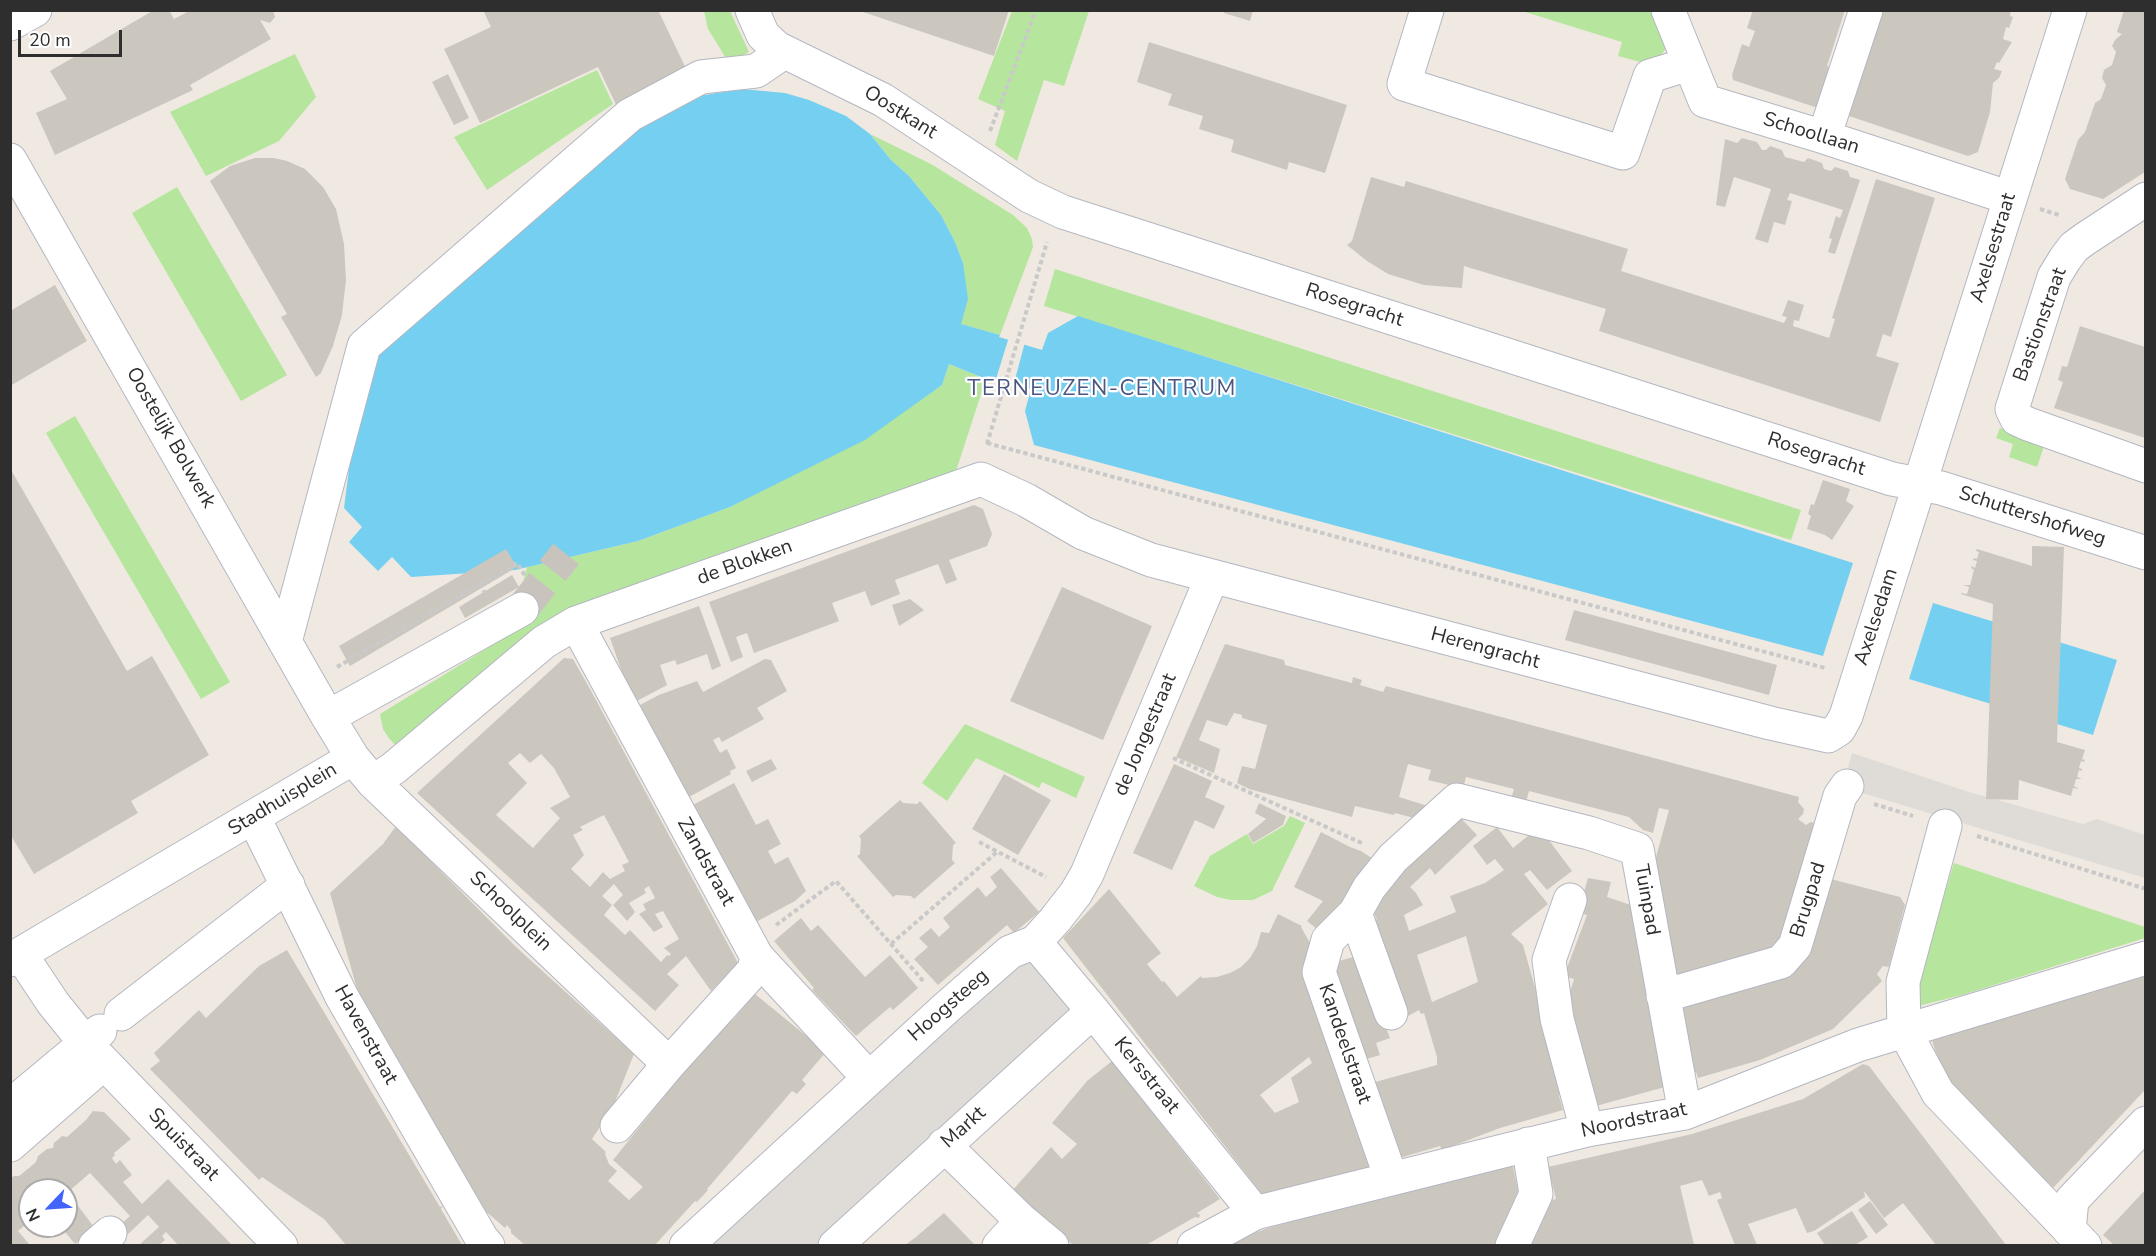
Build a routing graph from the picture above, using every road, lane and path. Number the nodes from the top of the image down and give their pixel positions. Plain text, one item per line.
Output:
1 (35, 10) edge
2 (752, 10) edge
3 (1036, 10) edge
4 (1427, 10) edge
5 (1668, 10) edge
6 (1866, 10) edge
7 (2070, 10) edge
8 (10, 24) edge
9 (784, 52) junction
10 (1689, 64) junction
11 (1824, 137) junction
12 (10, 159) edge
13 (978, 163) junction
14 (2010, 198) junction
15 (2145, 199) edge
16 (1057, 210) junction
17 (987, 443) junction
18 (2145, 466) edge
19 (981, 479) junction
20 (1918, 484) junction
21 (2145, 553) edge
22 (1212, 577) junction
23 (487, 596) dead end
24 (522, 609) tunnel mouth
25 (576, 623) junction
26 (285, 642) junction
27 (1817, 665) dead end
28 (309, 683) junction
29 (328, 717) junction
30 (1820, 735) joint
31 (1142, 745) junction
32 (363, 770) junction
33 (1856, 794) joint
34 (254, 818) junction
35 (1945, 826) junction
36 (1329, 827) dead end
37 (979, 842) dead end
38 (997, 852) junction
39 (1393, 858) joint
40 (288, 885) junction
41 (2145, 889) edge
42 (1076, 893) junction
43 (1570, 900) dead end
44 (1355, 913) junction
45 (1035, 942) junction
46 (891, 944) junction
47 (753, 950) junction
48 (16, 958) edge
49 (2145, 958) edge
50 (1663, 996) junction
51 (946, 1008) junction
52 (1094, 1011) junction
53 (1391, 1013) dead end
54 (1904, 1030) junction
55 (103, 1038) junction
56 (669, 1064) junction
57 (868, 1077) junction
58 (10, 1106) edge
59 (1685, 1113) junction
60 (2145, 1123) edge
61 (617, 1126) dead end
62 (1587, 1130) junction
63 (1528, 1144) junction
64 (10, 1145) edge
65 (944, 1145) junction
66 (1390, 1178) junction
67 (1255, 1213) junction
68 (1022, 1221) junction
69 (2068, 1240) edge
70 (281, 1245) edge
71 (488, 1245) edge
72 (686, 1245) edge
73 (835, 1245) edge
74 (999, 1245) edge
75 (1052, 1245) edge
76 (1194, 1245) edge
77 (1512, 1245) edge

1 - 8 street
2 - 9 street, Oostkant
3 - 13 path
4 - 10 street
5 - 10 street, Schoollaan
6 - 11 street
7 - 14 street, Axelsestraat
9 - 13 street, Oostkant
9 - 26 street
10 - 11 street, Schoollaan
11 - 14 street, Schoollaan
12 - 26 street, Oostelijk Bolwerk
13 - 16 street, Oostkant
14 - 20 street, Axelsestraat
15 - 18 street, Bastionstraat
16 - 17 path
16 - 20 street, Rosegracht
17 - 19 path
17 - 27 path
19 - 22 street, Herengracht
19 - 25 street, de Blokken
20 - 21 street, Schuttershofweg
20 - 30 street, Axelsedam
22 - 30 street, Herengracht
22 - 31 street, de Jongestraat
23 - 28 path
24 - 29 street
25 - 32 street, de Blokken
25 - 47 street, Zandstraat
26 - 28 street, Oostelijk Bolwerk
28 - 29 street, Oostelijk Bolwerk
29 - 32 street, Stadhuisplein
31 - 36 path
31 - 42 street, de Jongestraat
32 - 34 street, Stadhuisplein
32 - 56 street, Schoolplein
33 - 35 path
33 - 50 street, Brugpad
34 - 40 street, Havenstraat
34 - 48 street, Stadhuisplein
35 - 41 path
35 - 54 street
37 - 38 path
38 - 42 path
38 - 46 path
39 - 44 street, Kandeelstraat
39 - 50 street, Tuinpad
40 - 55 street
40 - 71 street, Havenstraat
42 - 45 street, de Jongestraat
43 - 62 street
44 - 53 street
44 - 66 street, Kandeelstraat
45 - 51 street, Hoogsteeg
45 - 52 street, Kersstraat
46 - 47 path
46 - 51 path
47 - 56 street
47 - 57 street, Zandstraat
48 - 55 street, Spuistraat
49 - 54 street, Noordstraat
50 - 59 street, Tuinpad
51 - 57 street, Hoogsteeg
52 - 65 street, Markt
52 - 67 street, Kersstraat
54 - 59 street, Noordstraat
54 - 69 street
55 - 58 street
55 - 64 street
55 - 70 street, Spuistraat
56 - 61 street
57 - 72 street
59 - 62 street, Noordstraat
60 - 69 street
62 - 63 street, Noordstraat
63 - 66 street, Noordstraat
63 - 77 street
65 - 68 street
65 - 73 street, Markt
66 - 67 street, Noordstraat
67 - 76 street, Noordstraat
68 - 74 street
68 - 75 street

